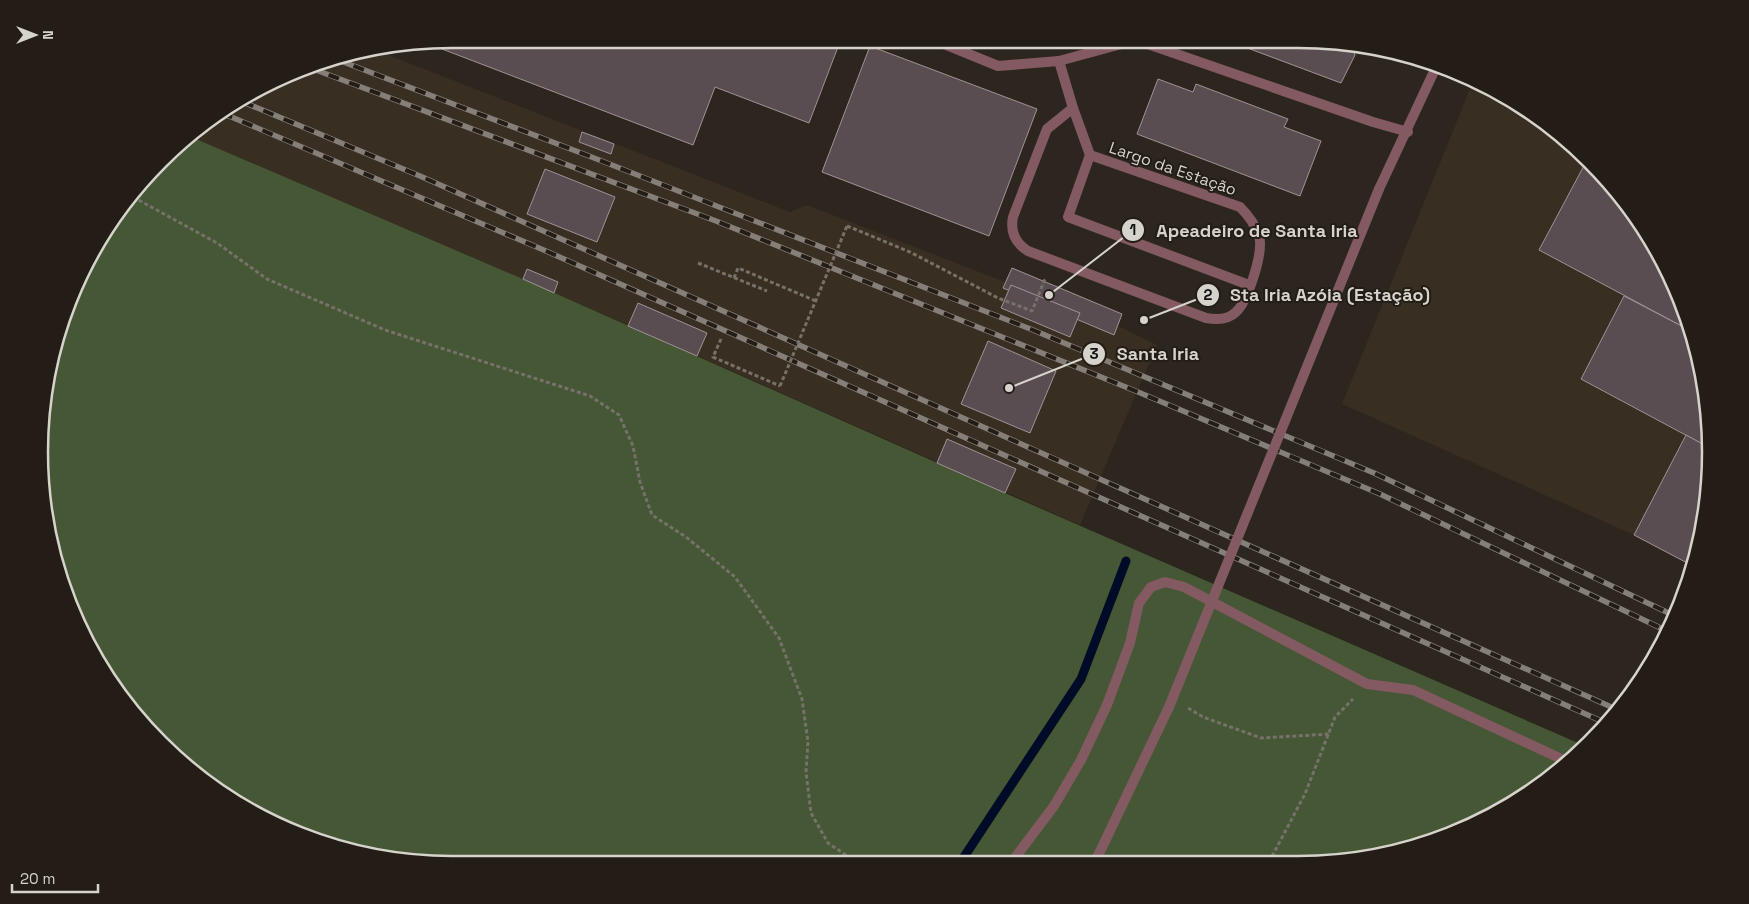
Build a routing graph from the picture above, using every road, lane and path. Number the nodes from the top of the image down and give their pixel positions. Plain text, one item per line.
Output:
1 (954, 48) edge
2 (1105, 48) edge
3 (1159, 48) edge
4 (1059, 60) junction
5 (1434, 72) edge
6 (1073, 108) junction
7 (1408, 132) junction
8 (1090, 156) junction
9 (137, 199) edge
10 (1054, 260) junction
11 (698, 263) dead end
12 (734, 278) junction
13 (1249, 285) junction
14 (767, 291) dead end
15 (816, 301) junction
16 (721, 339) dead end
17 (1367, 684) junction
18 (1203, 717) dead end
19 (1329, 734) junction
20 (1561, 759) edge
21 (848, 856) edge
22 (1016, 856) edge
23 (1098, 856) edge
24 (1273, 856) edge

1 - 4 street
2 - 4 street
3 - 7 street
4 - 6 street, Largo da Estação
5 - 7 street
6 - 8 street, Largo da Estação
6 - 10 street, Largo da Estação
7 - 23 street, bridge
8 - 13 street, Largo da Estação
8 - 13 street
9 - 21 path
10 - 13 street, Largo da Estação
10 - 15 path, bridge
11 - 12 path
12 - 14 path
12 - 15 path
15 - 16 path, bridge
17 - 19 path
17 - 20 street
17 - 22 street
18 - 19 path
19 - 24 path

